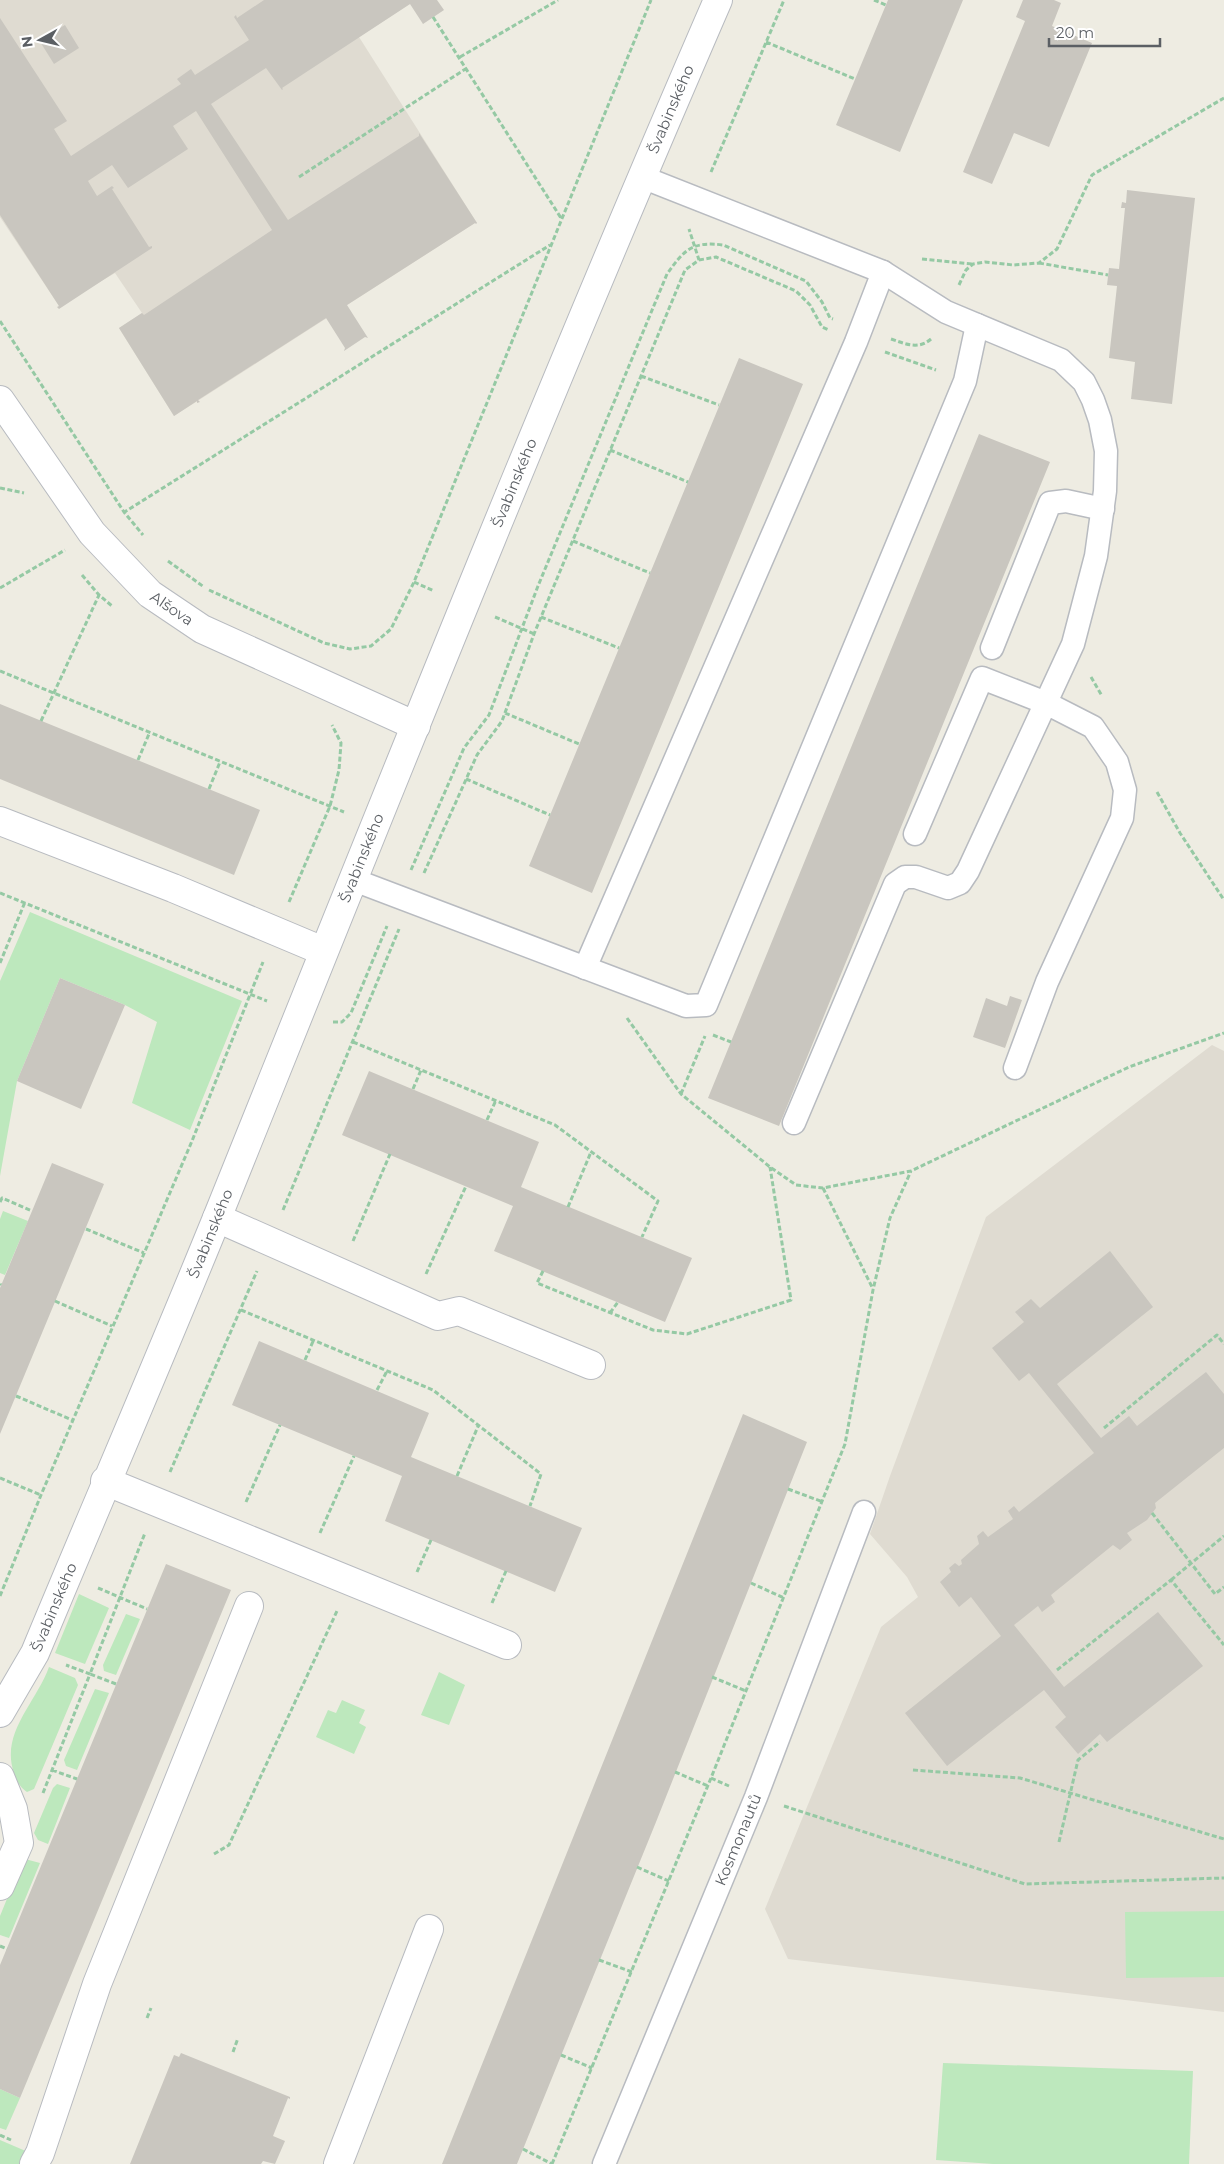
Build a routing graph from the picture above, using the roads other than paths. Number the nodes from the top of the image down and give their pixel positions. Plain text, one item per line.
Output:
1 (718, 0) edge
2 (642, 176) junction
3 (883, 272) junction
4 (977, 325) junction
5 (0, 400) edge
6 (1103, 509) junction
7 (992, 648) dead end
8 (1046, 703) junction
9 (416, 726) junction
10 (0, 820) edge
11 (915, 834) dead end
12 (354, 880) junction
13 (323, 951) junction
14 (584, 968) junction
15 (1016, 1068) dead end
16 (794, 1122) dead end
17 (217, 1218) junction
18 (591, 1365) dead end
19 (105, 1481) junction
20 (864, 1512) dead end
21 (249, 1606) dead end
22 (507, 1645) dead end
23 (0, 1713) edge
24 (0, 1778) edge
25 (0, 1886) edge
26 (429, 1929) dead end
27 (34, 2164) edge
28 (338, 2164) edge
29 (604, 2164) edge

1 - 2 street, Švabinského
2 - 3 lane
2 - 9 street, Švabinského
3 - 4 lane
3 - 14 lane
4 - 6 lane
4 - 14 lane
5 - 9 street, Alšova
6 - 7 lane
6 - 8 lane
8 - 11 lane
8 - 15 lane
8 - 16 lane
9 - 12 street, Švabinského
10 - 13 street
12 - 13 street, Švabinského
12 - 14 lane
13 - 17 street, Švabinského
17 - 18 street
17 - 19 street, Švabinského
19 - 22 street
19 - 23 street, Švabinského
20 - 29 lane, Kosmonautů
21 - 27 street
24 - 25 street
26 - 28 street

